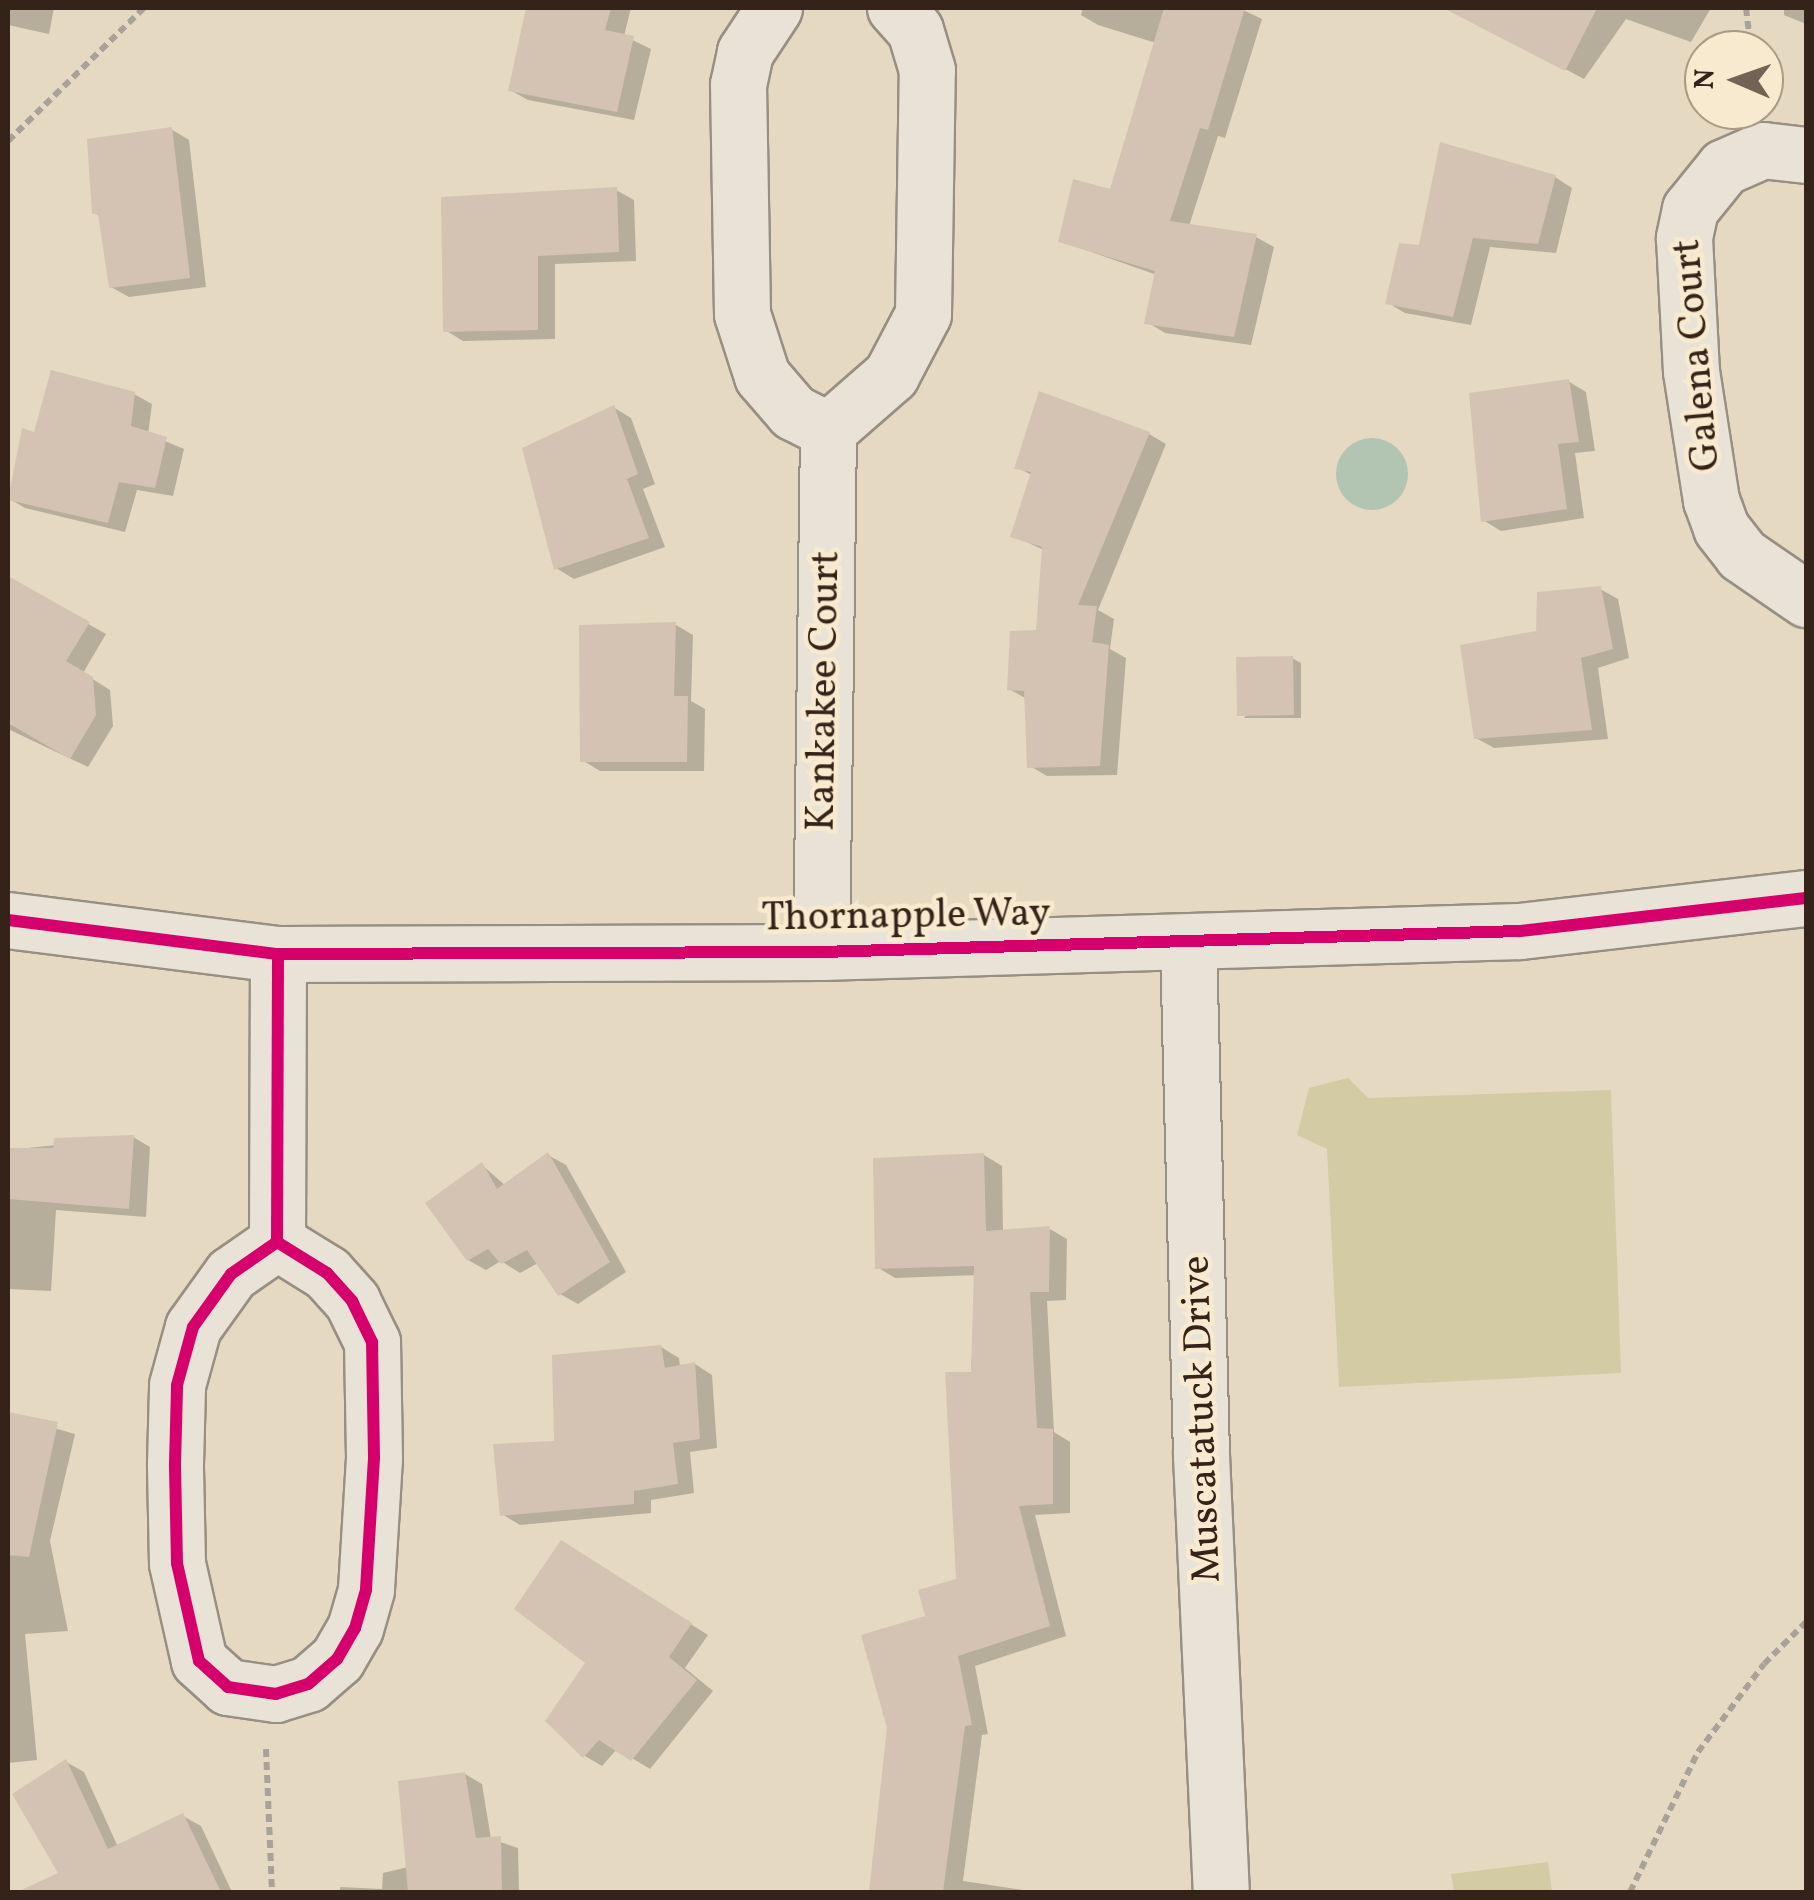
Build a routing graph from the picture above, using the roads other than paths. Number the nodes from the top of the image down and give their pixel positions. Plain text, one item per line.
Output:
1 (774, 8) edge
2 (895, 8) edge
3 (1806, 155) edge
4 (828, 430) junction
5 (1806, 599) edge
6 (1806, 898) edge
7 (8, 920) edge
8 (1188, 945) junction
9 (821, 952) junction
10 (278, 954) junction
11 (277, 1242) junction
12 (1222, 1892) edge

1 - 4 street
2 - 4 street
3 - 5 street, Galena Court
4 - 9 street, Kankakee Court
6 - 8 street, Thornapple Way
7 - 10 street, Thornapple Way
8 - 9 street, Thornapple Way
8 - 12 street, Muscatatuck Drive
9 - 10 street, Thornapple Way
10 - 11 street
11 - 11 street

